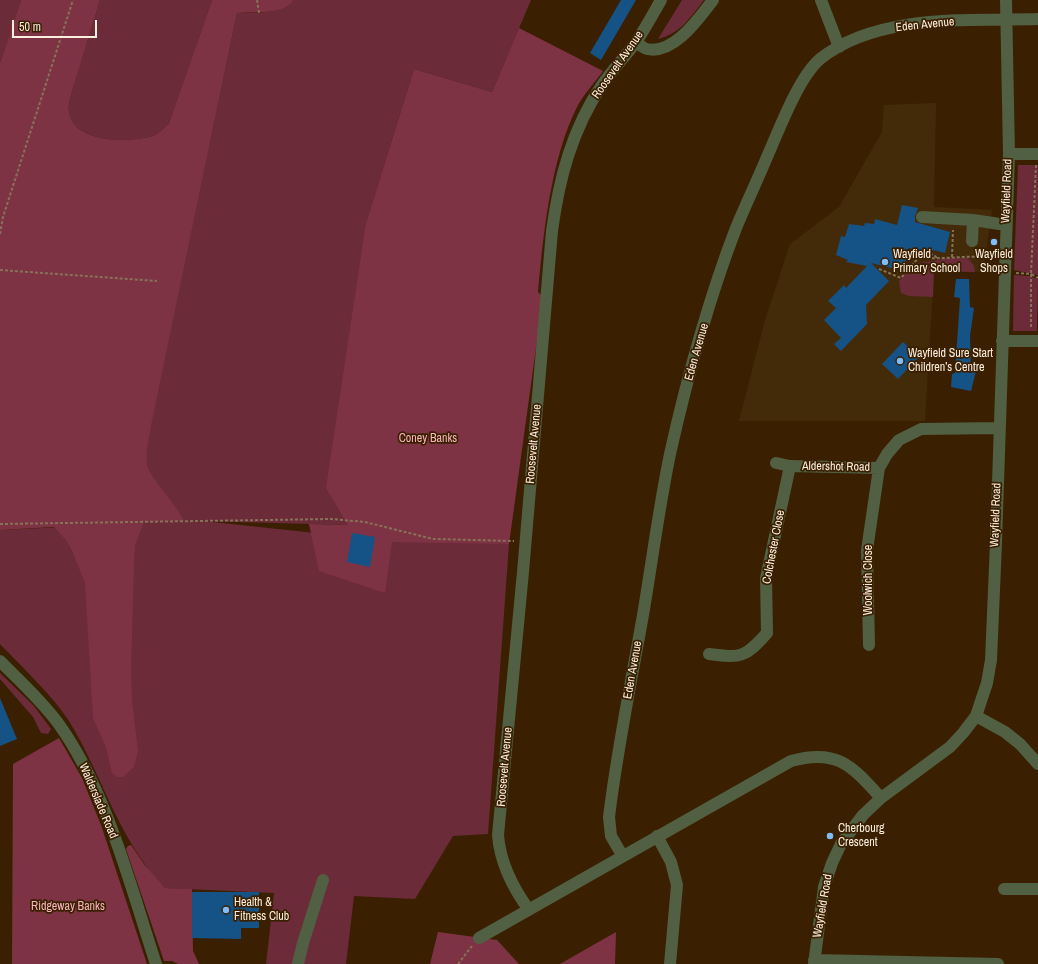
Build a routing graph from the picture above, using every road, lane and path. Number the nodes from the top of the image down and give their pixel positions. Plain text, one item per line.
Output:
1 (73, 0) edge
2 (257, 0) edge
3 (662, 0) edge
4 (713, 0) edge
5 (821, 0) edge
6 (1006, 0) edge
7 (259, 13) dead end
8 (1007, 20) junction
9 (1038, 20) edge
10 (636, 42) junction
11 (839, 47) junction
12 (1009, 154) junction
13 (1037, 154) edge
14 (922, 217) dead end
15 (973, 220) junction
16 (1006, 225) junction
17 (946, 227) dead end
18 (0, 234) edge
19 (972, 241) dead end
20 (917, 250) dead end
21 (907, 255) dead end
22 (952, 257) junction
23 (986, 257) dead end
24 (918, 258) junction
25 (938, 259) junction
26 (879, 269) dead end
27 (0, 270) edge
28 (1003, 274) junction
29 (1031, 274) junction
30 (1038, 278) edge
31 (157, 281) dead end
32 (1002, 341) junction
33 (1034, 341) edge
34 (999, 428) junction
35 (776, 463) dead end
36 (790, 466) junction
37 (879, 468) junction
38 (0, 524) edge
39 (525, 542) junction
40 (869, 645) dead end
41 (709, 654) dead end
42 (0, 661) edge
43 (976, 716) junction
44 (1038, 764) edge
45 (881, 798) junction
46 (657, 836) junction
47 (622, 855) junction
48 (323, 880) dead end
49 (1004, 889) dead end
50 (1038, 889) edge
51 (529, 910) junction
52 (479, 938) joint
53 (814, 962) edge
54 (156, 964) edge
55 (298, 964) edge
56 (458, 964) edge
57 (670, 964) edge
58 (955, 964) edge
59 (998, 964) edge

1 - 18 path
2 - 7 path
3 - 10 street, Roosevelt Avenue
4 - 10 street
5 - 11 street
6 - 8 street, Wayfield Road
8 - 9 street, Eden Avenue
8 - 11 street, Eden Avenue
8 - 12 street, Wayfield Road
10 - 39 street, Roosevelt Avenue
11 - 47 street, Eden Avenue
12 - 13 street
12 - 16 street, Wayfield Road
13 - 29 path
14 - 15 street
15 - 16 street
15 - 19 street
16 - 28 street, Wayfield Road
17 - 22 path
20 - 25 path
21 - 24 path
22 - 23 path
22 - 25 path
24 - 25 path
24 - 26 path
27 - 31 path
28 - 29 path
28 - 32 street, Wayfield Road
29 - 30 path
29 - 33 path
32 - 33 street
32 - 34 street, Wayfield Road
34 - 37 street, Aldershot Road
34 - 43 street, Wayfield Road
35 - 36 street, Aldershot Road
36 - 37 street, Aldershot Road
36 - 41 street, Colchester Close
37 - 40 street, Woolwich Close
38 - 39 path
39 - 51 street, Roosevelt Avenue
42 - 54 street, Walderslade Road
43 - 44 street
43 - 45 street, Wayfield Road
45 - 46 street
45 - 53 street, Wayfield Road
46 - 47 street
46 - 57 street
47 - 51 street
48 - 55 street
49 - 50 street
51 - 52 street
52 - 56 path
53 - 58 street
58 - 59 street

